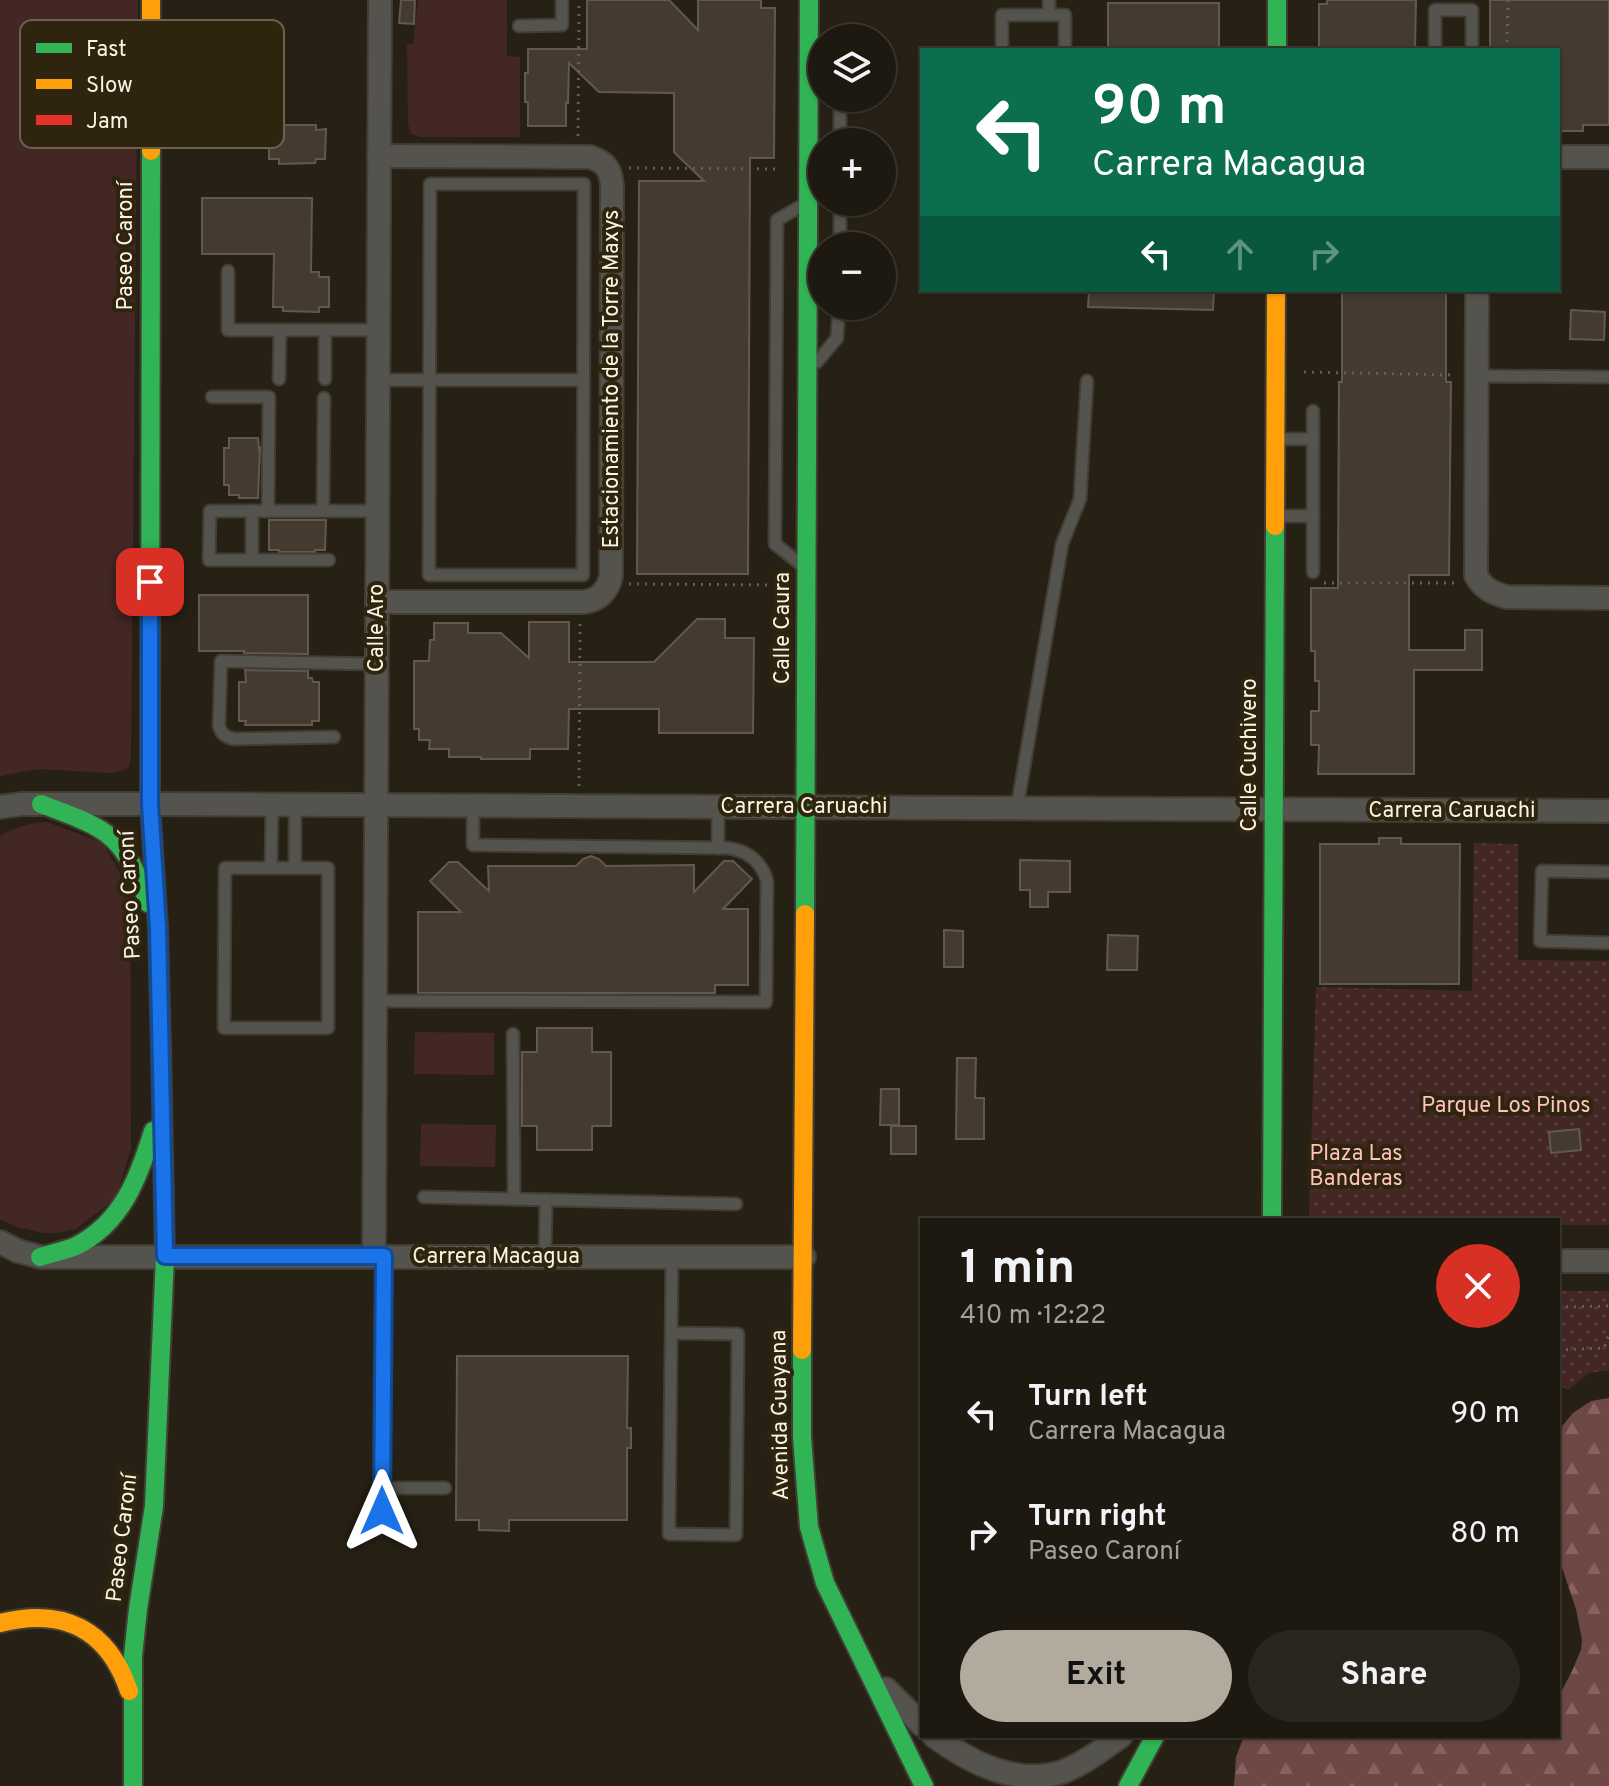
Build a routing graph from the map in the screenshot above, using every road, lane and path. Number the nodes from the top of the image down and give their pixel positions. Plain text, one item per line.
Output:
1 (151, 0) edge
2 (161, 0) edge
3 (380, 0) edge
4 (562, 0) edge
5 (579, 0) edge
6 (809, 0) edge
7 (1019, 0) edge
8 (1049, 0) edge
9 (1277, 0) edge
10 (1508, 0) edge
11 (1454, 5) edge
12 (1019, 15) junction
13 (1049, 15) junction
14 (150, 20) edge
15 (154, 20) edge
16 (814, 24) edge
17 (519, 26) dead end
18 (1002, 48) edge
19 (1065, 48) edge
20 (1277, 48) edge
21 (1435, 48) edge
22 (1472, 48) edge
23 (1507, 48) edge
24 (150, 148) edge
25 (379, 156) junction
26 (578, 156) junction
27 (1560, 157) edge
28 (1609, 157) edge
29 (608, 168) junction
30 (808, 170) edge
31 (808, 201) edge
32 (808, 216) edge
33 (228, 271) dead end
34 (1477, 292) edge
35 (1279, 296) edge
36 (839, 320) edge
37 (280, 330) junction
38 (325, 330) junction
39 (378, 330) junction
40 (808, 371) junction
41 (1276, 371) junction
42 (1476, 376) junction
43 (1609, 377) edge
44 (279, 379) dead end
45 (325, 379) dead end
46 (378, 380) junction
47 (429, 380) junction
48 (583, 380) junction
49 (1087, 381) dead end
50 (212, 397) dead end
51 (324, 398) dead end
52 (1313, 411) dead end
53 (1275, 439) junction
54 (1313, 439) junction
55 (252, 511) junction
56 (268, 511) junction
57 (323, 511) junction
58 (378, 511) junction
59 (1275, 516) junction
60 (1313, 516) junction
61 (252, 560) junction
62 (329, 560) dead end
63 (1313, 572) dead end
64 (807, 577) junction
65 (610, 581) junction
66 (1480, 582) junction
67 (1321, 583) dead end
68 (1609, 598) edge
69 (377, 602) junction
70 (580, 602) junction
71 (377, 664) junction
72 (334, 737) dead end
73 (41, 804) junction
74 (150, 804) junction
75 (272, 805) junction
76 (295, 805) junction
77 (376, 805) junction
78 (473, 806) junction
79 (579, 806) junction
80 (0, 807) edge
81 (718, 807) junction
82 (806, 807) junction
83 (1017, 808) junction
84 (1273, 810) junction
85 (1609, 811) edge
86 (718, 848) junction
87 (271, 868) junction
88 (295, 868) junction
89 (1609, 872) edge
90 (158, 928) junction
91 (1609, 943) edge
92 (375, 1001) junction
93 (513, 1034) dead end
94 (162, 1102) junction
95 (424, 1197) dead end
96 (514, 1199) junction
97 (546, 1200) junction
98 (736, 1204) dead end
99 (1272, 1218) edge
100 (0, 1242) edge
101 (165, 1256) junction
102 (379, 1256) junction
103 (40, 1257) junction
104 (545, 1257) junction
105 (672, 1257) junction
106 (804, 1257) junction
107 (1560, 1261) edge
108 (1609, 1261) edge
109 (1609, 1306) edge
110 (1560, 1307) edge
111 (671, 1333) junction
112 (1609, 1334) edge
113 (1560, 1350) edge
114 (382, 1488) junction
115 (445, 1488) dead end
116 (382, 1511) dead end
117 (0, 1623) edge
118 (862, 1661) junction
119 (133, 1709) junction
120 (920, 1723) edge
121 (937, 1738) edge
122 (1118, 1738) edge
123 (1154, 1738) edge
124 (133, 1786) edge
125 (924, 1786) edge
126 (1128, 1786) edge

1 - 14 main road, Paseo Caroní
2 - 15 main road
3 - 25 street, Calle Aro
4 - 17 lane
5 - 26 path
6 - 16 main road, Calle Caura
7 - 12 lane
8 - 13 lane
9 - 20 main road
10 - 23 path
11 - 21 lane
11 - 22 lane
12 - 13 lane
12 - 18 lane
13 - 19 lane
24 - 74 main road, Paseo Caroní
25 - 26 street
25 - 39 street, Calle Aro
26 - 29 street
27 - 28 street
29 - 30 path
29 - 65 street, Estacionamiento de la Torre Maxys
31 - 64 lane
32 - 40 main road, Calle Caura
33 - 37 lane
34 - 42 street
35 - 41 main road, Calle Cuchivero
36 - 40 lane
37 - 38 lane
37 - 44 lane
38 - 39 lane
38 - 45 lane
39 - 46 street, Calle Aro
40 - 64 main road, Calle Caura
41 - 42 path
41 - 53 main road, Calle Cuchivero
42 - 43 lane
42 - 66 street
46 - 47 lane
46 - 58 street, Calle Aro
47 - 48 lane
47 - 48 lane
47 - 48 lane
49 - 83 lane
50 - 56 lane
51 - 57 lane
52 - 54 lane
53 - 54 lane
53 - 59 main road, Calle Cuchivero
54 - 60 lane
55 - 56 lane
55 - 61 lane
55 - 61 lane
56 - 57 lane
57 - 58 lane
58 - 69 street, Calle Aro
59 - 60 lane
59 - 84 main road, Calle Cuchivero
60 - 63 lane
61 - 62 lane
64 - 65 path
64 - 82 main road, Calle Caura
65 - 70 street, Estacionamiento de la Torre Maxys
66 - 67 path
66 - 68 street
69 - 70 street
69 - 71 street, Calle Aro
70 - 79 path
71 - 72 lane
71 - 77 street, Calle Aro
73 - 74 street, Carrera Caruachi
73 - 80 street, Carrera Caruachi
73 - 90 main road
74 - 75 street, Carrera Caruachi
74 - 90 main road, Paseo Caroní
75 - 76 street, Carrera Caruachi
75 - 87 lane
76 - 77 street, Carrera Caruachi
76 - 88 lane
77 - 78 street, Carrera Caruachi
77 - 92 street, Calle Aro
78 - 79 street, Carrera Caruachi
78 - 86 lane
79 - 81 street, Carrera Caruachi
81 - 82 street, Carrera Caruachi
81 - 86 lane
82 - 83 street, Carrera Caruachi
82 - 106 main road, Calle Caura
83 - 84 street, Carrera Caruachi
84 - 85 street, Carrera Caruachi
84 - 99 main road, Calle Cuchivero
86 - 92 lane
87 - 88 lane
87 - 88 lane
89 - 91 lane
90 - 94 main road, Paseo Caroní
92 - 102 street, Calle Aro
93 - 96 lane
94 - 101 main road, Paseo Caroní
94 - 103 main road
95 - 96 lane
96 - 97 lane
97 - 98 lane
97 - 104 lane
100 - 103 street, Carrera Macagua
101 - 102 street, Carrera Macagua
101 - 103 street, Carrera Macagua
101 - 119 main road, Paseo Caroní
102 - 104 street, Carrera Macagua
102 - 114 lane
104 - 105 street, Carrera Macagua
105 - 106 street, Carrera Macagua
105 - 111 lane
106 - 118 main road, Avenida Guayana
107 - 108 street
109 - 110 path
111 - 111 lane
112 - 113 path
114 - 115 lane
114 - 116 lane
117 - 119 main road
118 - 120 street
118 - 125 main road, Avenida Guayana
119 - 124 main road, Paseo Caroní
121 - 122 street
123 - 126 main road

